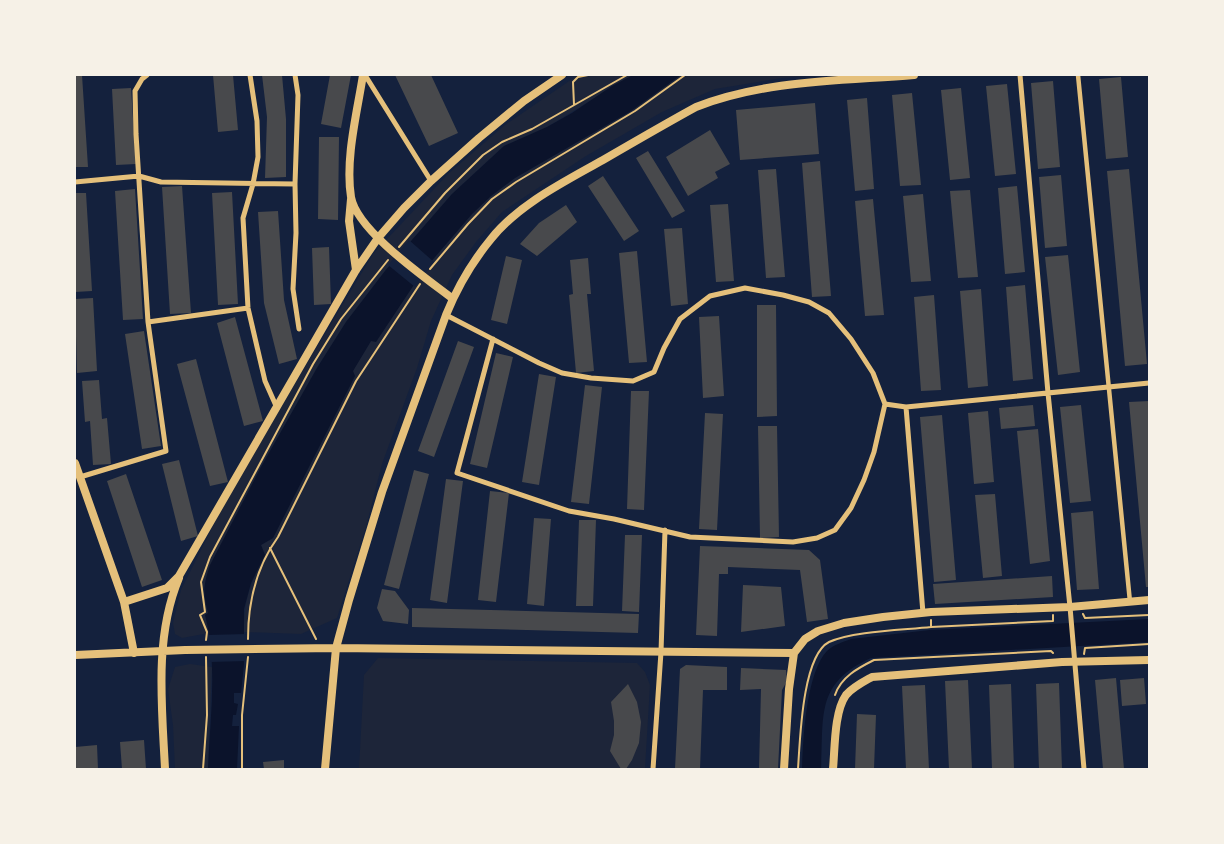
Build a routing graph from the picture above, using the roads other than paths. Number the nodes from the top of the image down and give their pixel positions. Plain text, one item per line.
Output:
1 (147, 75) edge
2 (250, 75) edge
3 (295, 75) edge
4 (364, 75) edge
5 (562, 75) edge
6 (914, 75) edge
7 (1020, 75) edge
8 (1078, 75) edge
9 (139, 176) junction
10 (432, 181) junction
11 (75, 182) edge
12 (253, 184) junction
13 (295, 184) junction
14 (351, 199) junction
15 (378, 238) junction
16 (356, 270) junction
17 (453, 299) junction
18 (248, 308) junction
19 (446, 315) junction
20 (148, 322) junction
21 (299, 329) dead end
22 (492, 339) junction
23 (1149, 383) edge
24 (1109, 387) junction
25 (1048, 393) junction
26 (884, 404) junction
27 (906, 407) junction
28 (276, 408) junction
29 (75, 463) edge
30 (80, 477) junction
31 (665, 530) junction
32 (179, 576) junction
33 (1149, 600) edge
34 (124, 602) junction
35 (1130, 602) junction
36 (1074, 606) junction
37 (927, 613) junction
38 (336, 648) junction
39 (161, 651) junction
40 (661, 652) junction
41 (134, 653) junction
42 (794, 653) junction
43 (75, 655) edge
44 (1149, 660) edge
45 (1079, 663) junction
46 (165, 769) edge
47 (325, 769) edge
48 (652, 769) edge
49 (784, 769) edge
50 (833, 769) edge
51 (1084, 769) edge

1 - 9 street
2 - 12 street
3 - 13 street
4 - 10 street
4 - 14 street
5 - 10 street
6 - 17 street
7 - 25 street
8 - 24 street
9 - 11 street
9 - 12 street
9 - 20 street
10 - 15 street
12 - 13 street
12 - 18 street
13 - 21 street
14 - 15 street
14 - 16 street
15 - 16 street
15 - 17 street
16 - 28 street
17 - 19 street
18 - 20 street
18 - 28 street
19 - 22 street
19 - 38 street
20 - 30 street
22 - 26 street
22 - 31 street
23 - 24 street
24 - 25 street
24 - 35 street
25 - 27 street
25 - 36 street
26 - 27 street
26 - 31 street
27 - 37 street
28 - 32 street
29 - 30 street
30 - 34 street
31 - 40 street
32 - 34 street
32 - 39 street
33 - 35 street
34 - 41 street
35 - 36 street
36 - 37 street
36 - 45 street
37 - 42 street
38 - 39 street
38 - 40 street
38 - 47 street
39 - 41 street
39 - 46 street
40 - 42 street
40 - 48 street
41 - 43 street
42 - 49 street
44 - 45 street
45 - 50 street
45 - 51 street

